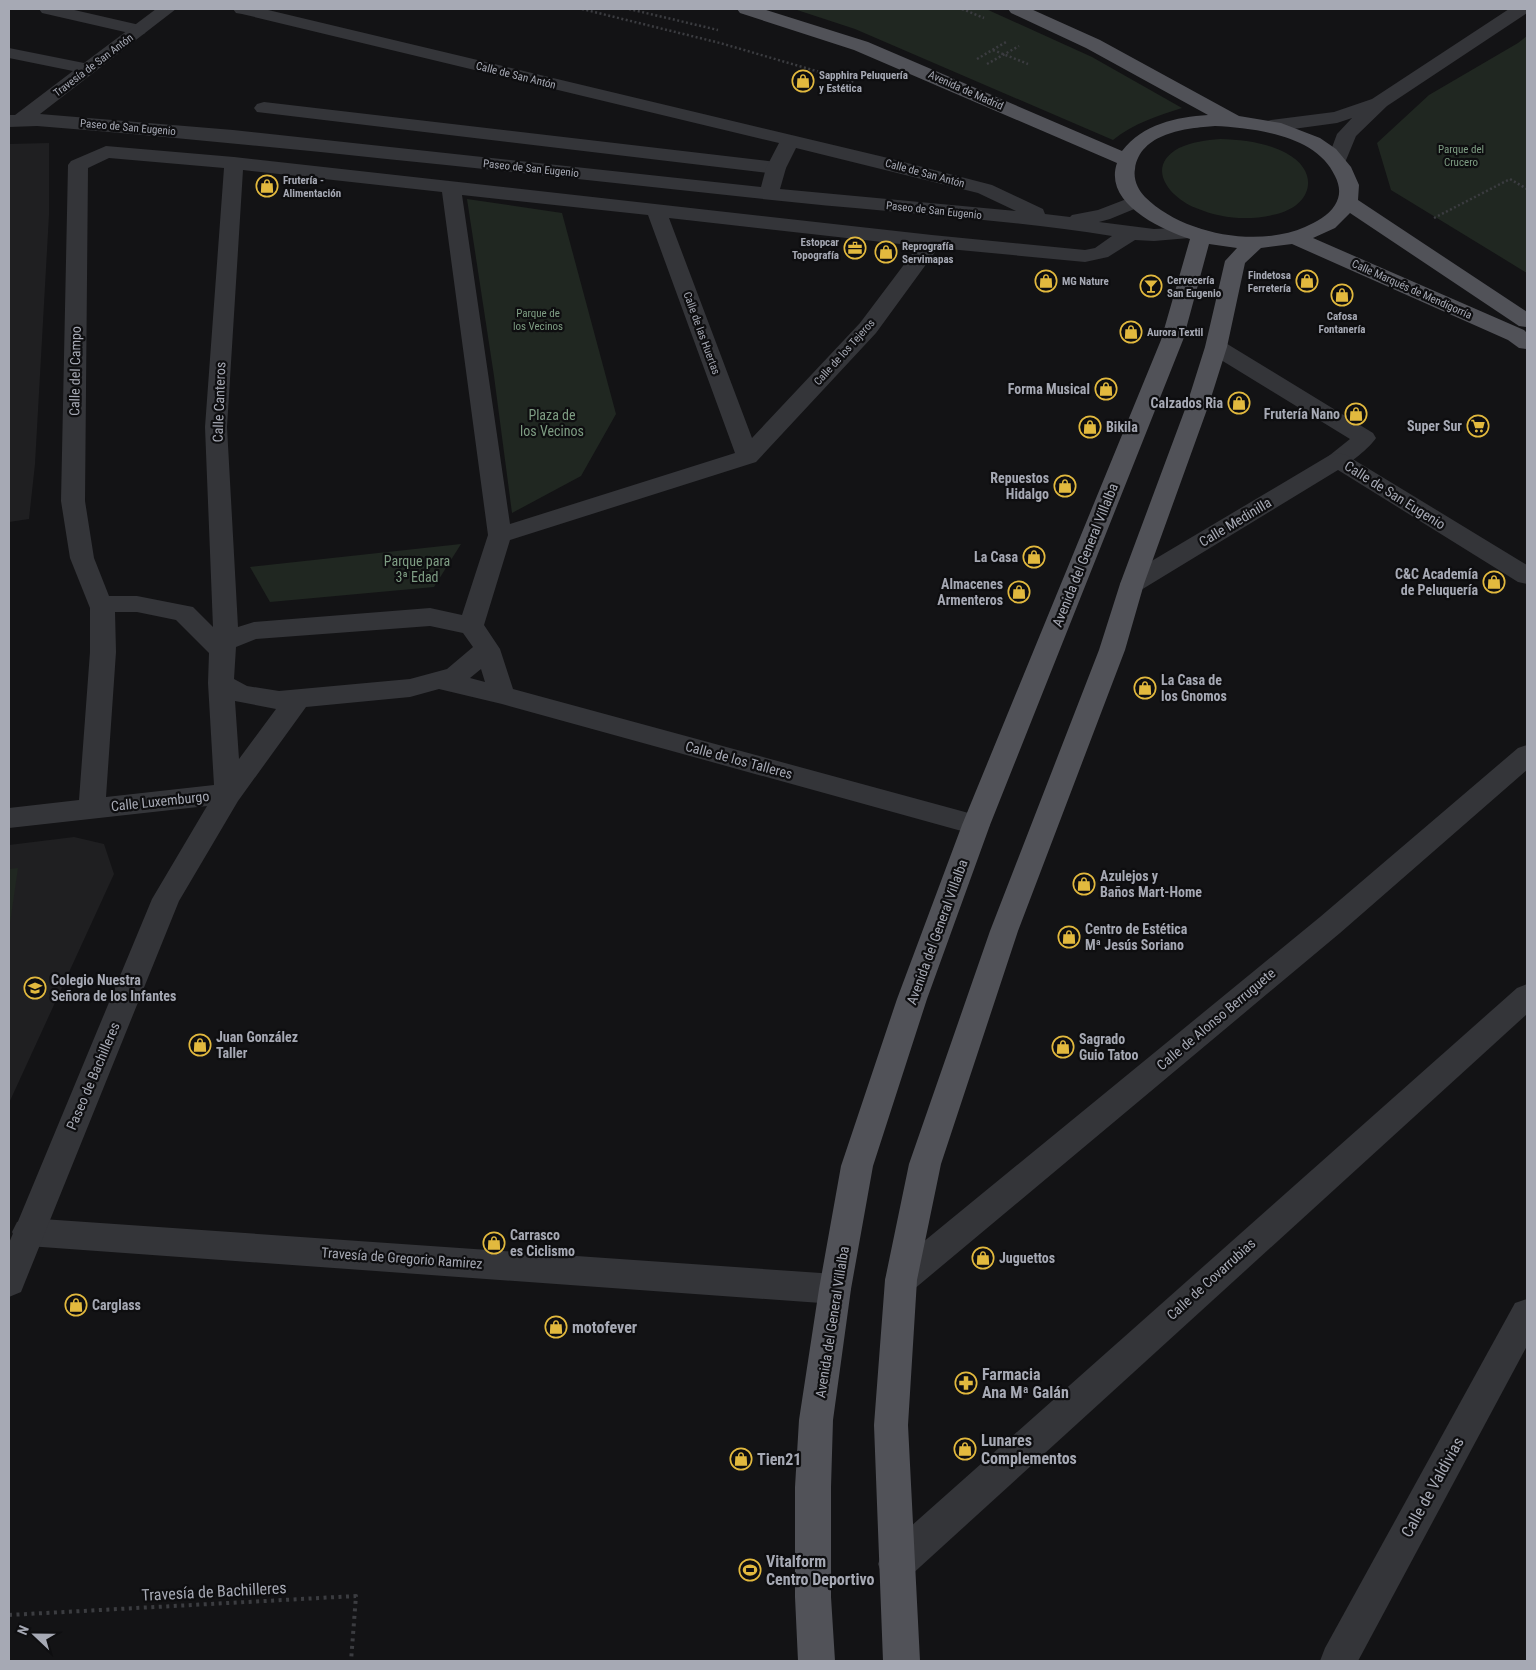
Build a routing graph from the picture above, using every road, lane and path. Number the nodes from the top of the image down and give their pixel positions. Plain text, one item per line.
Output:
1 (48, 9) edge
2 (167, 9) edge
3 (242, 9) edge
4 (582, 9) edge
5 (629, 9) edge
6 (746, 9) edge
7 (1017, 9) edge
8 (1521, 9) edge
9 (264, 11) edge
10 (138, 30) junction
11 (724, 32) dead end
12 (1026, 42) dead end
13 (993, 50) dead end
14 (9, 52) edge
15 (1005, 55) junction
16 (1028, 64) dead end
17 (981, 68) dead end
18 (88, 69) junction
19 (860, 84) dead end
20 (1380, 102) junction
21 (264, 108) dead end
22 (1234, 120) junction
23 (14, 121) edge
24 (1271, 126) junction
25 (790, 142) junction
26 (106, 152) joint
27 (1127, 160) junction
28 (1337, 161) junction
29 (234, 163) junction
30 (776, 168) junction
31 (451, 186) junction
32 (1527, 188) edge
33 (769, 194) junction
34 (1137, 201) junction
35 (1347, 202) junction
36 (656, 210) junction
37 (1053, 221) junction
38 (1427, 221) dead end
39 (1131, 233) junction
40 (1198, 235) junction
41 (1295, 238) junction
42 (932, 241) junction
43 (1256, 242) junction
44 (1527, 321) edge
45 (1527, 343) edge
46 (1216, 347) junction
47 (748, 457) junction
48 (1338, 460) junction
49 (500, 535) junction
50 (1527, 576) edge
51 (1132, 584) junction
52 (483, 588) junction
53 (101, 604) junction
54 (430, 617) junction
55 (471, 626) junction
56 (224, 646) junction
57 (487, 649) junction
58 (438, 680) junction
59 (221, 683) junction
60 (502, 695) junction
61 (299, 698) junction
62 (1527, 755) edge
63 (228, 794) junction
64 (92, 808) junction
65 (9, 818) edge
66 (976, 824) junction
67 (1520, 1011) edge
68 (28, 1232) junction
69 (901, 1280) junction
70 (9, 1282) edge
71 (835, 1290) junction
72 (1527, 1314) edge
73 (896, 1564) junction
74 (9, 1615) edge
75 (350, 1661) edge
76 (816, 1661) edge
77 (902, 1661) edge
78 (1338, 1661) edge

1 - 10 street
2 - 10 street, Travesía de San Antón
3 - 9 street, Calle de San Antón
4 - 19 path
5 - 11 path
6 - 27 main road, Avenida de Madrid
7 - 22 main road
8 - 20 street
9 - 25 street, Calle de San Antón
10 - 18 street, Travesía de San Antón
12 - 15 path
13 - 15 path
14 - 18 street
15 - 16 path
15 - 17 path
18 - 23 street, Travesía de San Antón
20 - 24 street
20 - 28 street
21 - 30 street
22 - 24 main road
22 - 27 main road
23 - 33 street, Paseo de San Eugenio
24 - 28 main road
25 - 30 street
25 - 37 street, Calle de San Antón
26 - 29 street, Paseo de San Eugenio
26 - 53 street, Calle del Campo
27 - 34 main road
28 - 35 main road
29 - 31 street, Paseo de San Eugenio
29 - 56 street, Calle Canteros
30 - 33 street
31 - 36 street, Paseo de San Eugenio
31 - 49 street
32 - 38 path
33 - 37 street, Paseo de San Eugenio
34 - 37 street, Paseo de San Eugenio
34 - 40 main road
35 - 41 main road
35 - 44 main road, Calle Marqués de Mendigorría
36 - 42 street, Paseo de San Eugenio
36 - 47 street, Calle de las Huertas
37 - 39 street, Paseo de San Eugenio
39 - 40 street, Paseo de San Eugenio
39 - 42 street, Paseo de San Eugenio
40 - 43 main road
40 - 66 main road, Avenida del General Villalba
41 - 43 main road
41 - 45 main road, Calle Marqués de Mendigorría
42 - 47 street, Calle de los Tejeros
43 - 46 main road
46 - 48 street, Calle de San Eugenio
46 - 51 main road
47 - 49 street
48 - 50 street, Calle de San Eugenio
48 - 51 street, Calle Medinilla
49 - 52 street
51 - 69 main road
52 - 54 street
52 - 55 street
53 - 56 street
53 - 64 street, Calle del Campo
54 - 55 street
54 - 56 street
55 - 57 street
56 - 59 street
57 - 58 street
57 - 60 street
58 - 60 street, Calle de los Talleres
58 - 61 street
59 - 61 street
59 - 63 street
60 - 66 street, Calle de los Talleres
61 - 63 street, Paseo de Bachilleres
62 - 69 street, Calle de Alonso Berruguete
63 - 64 street, Calle Luxemburgo
63 - 68 street, Paseo de Bachilleres
64 - 65 street
66 - 71 main road, Avenida del General Villalba
67 - 73 street, Calle de Covarrubias
68 - 70 street, Paseo de Bachilleres
68 - 71 street, Travesía de Gregorio Ramirez
69 - 73 main road
71 - 76 main road, Avenida del General Villalba
72 - 78 street, Calle de Valdivias
73 - 77 main road
74 - 75 path, Travesía de Bachilleres

